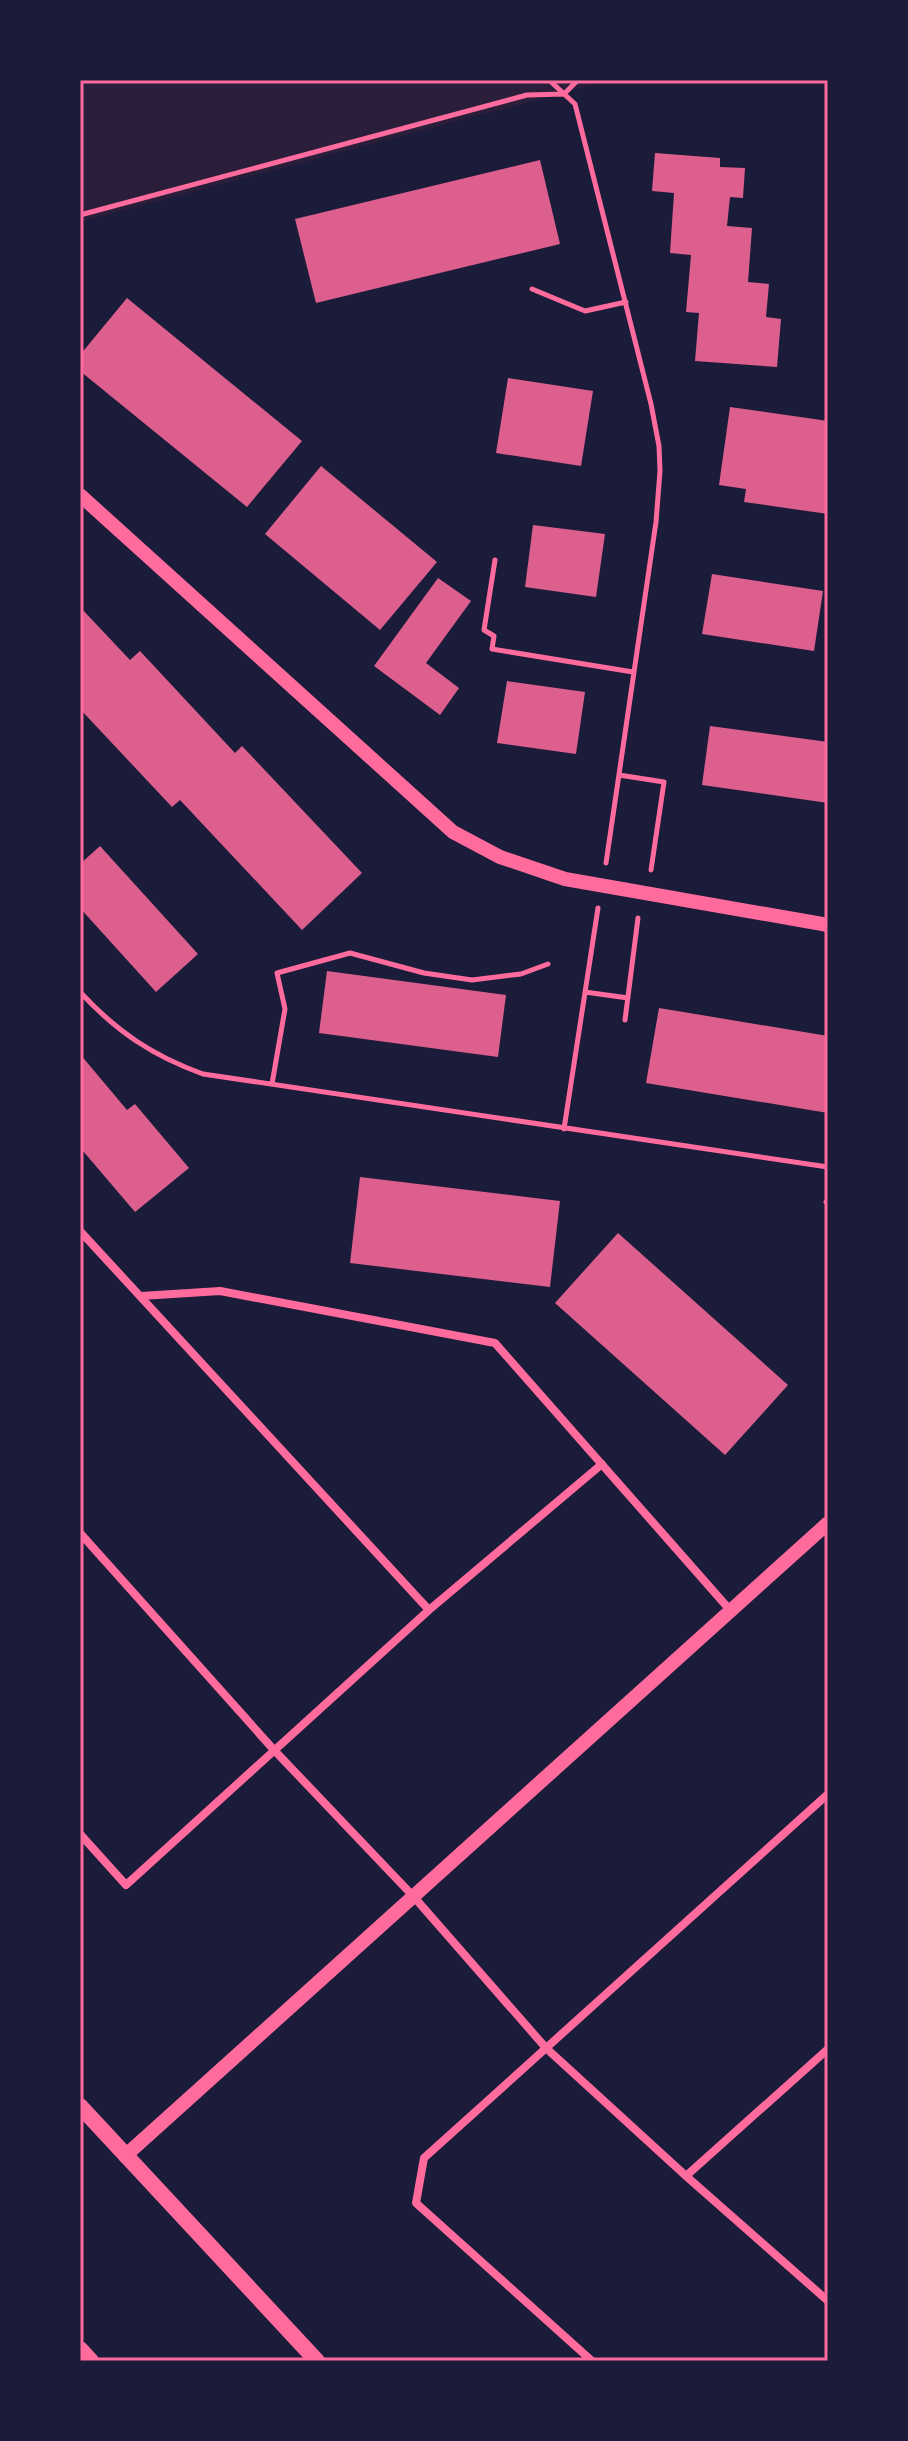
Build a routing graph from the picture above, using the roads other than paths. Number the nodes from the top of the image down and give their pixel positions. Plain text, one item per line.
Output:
1 (80, 495) edge
2 (828, 925) edge
3 (80, 1231) edge
4 (141, 1296) junction
5 (602, 1464) junction
6 (828, 1523) edge
7 (80, 1533) edge
8 (429, 1610) junction
9 (730, 1610) junction
10 (274, 1750) junction
11 (828, 1794) edge
12 (80, 1834) edge
13 (414, 1897) junction
14 (546, 2048) junction
15 (828, 2049) edge
16 (80, 2106) edge
17 (125, 2156) junction
18 (686, 2176) junction
19 (828, 2301) edge
20 (80, 2349) edge
21 (91, 2361) edge
22 (317, 2361) edge
23 (592, 2361) edge

1 - 2 street
3 - 4 street
4 - 5 street
4 - 8 street
5 - 8 street
5 - 9 street
6 - 9 street
7 - 10 street
8 - 10 street
9 - 13 street
10 - 12 street
10 - 13 street
11 - 14 street
13 - 14 street
13 - 17 street
14 - 18 street
14 - 23 street
15 - 18 street
16 - 17 main road
17 - 22 main road
18 - 19 street
20 - 21 main road

